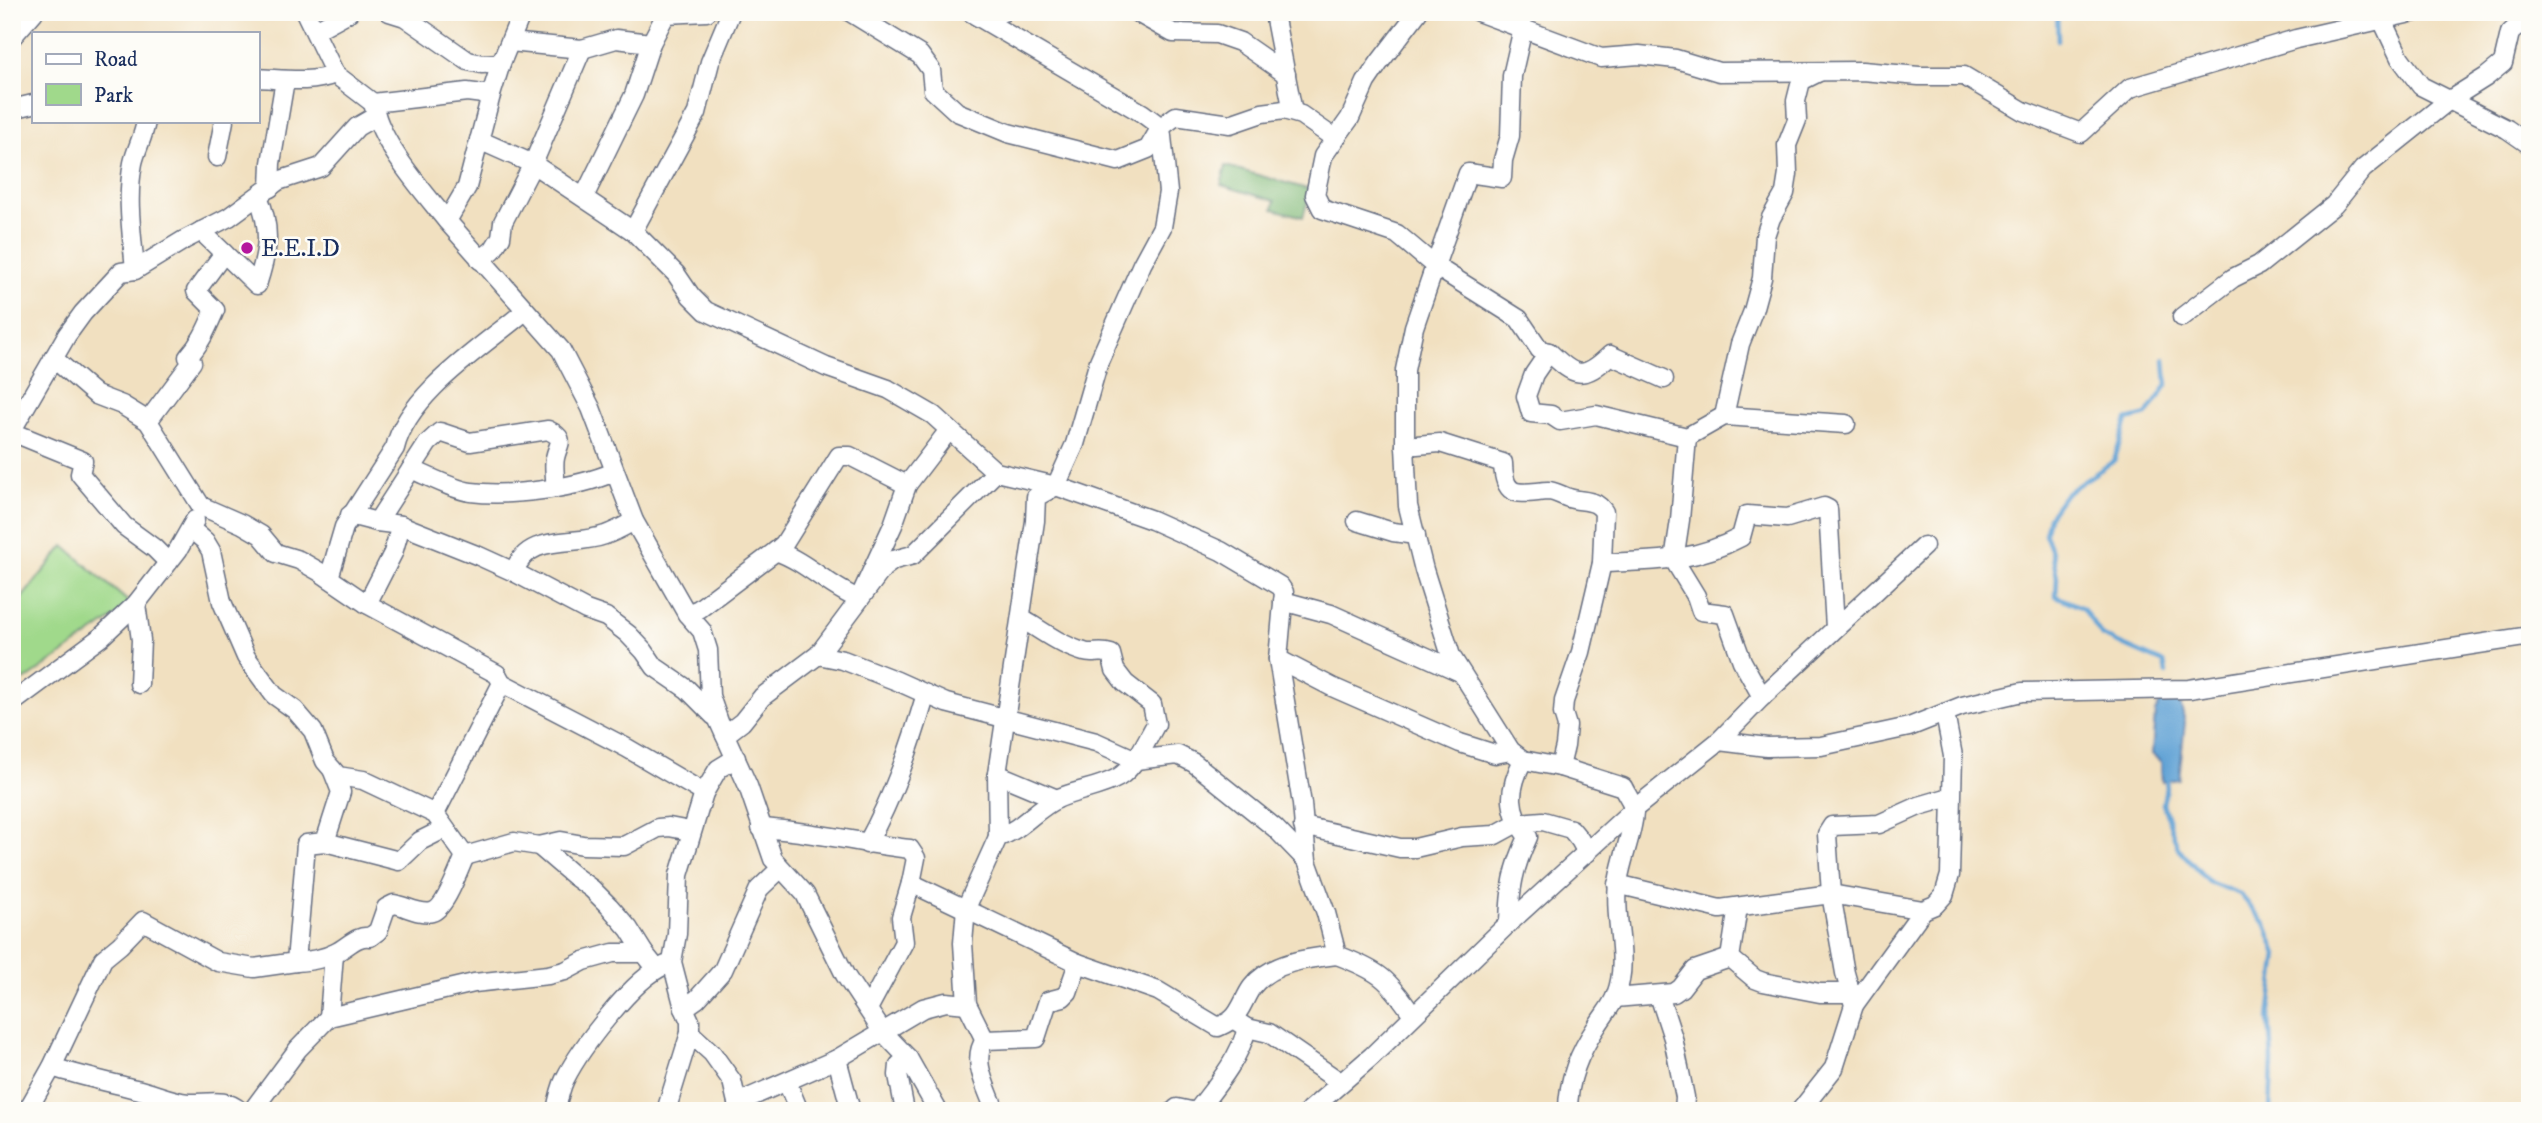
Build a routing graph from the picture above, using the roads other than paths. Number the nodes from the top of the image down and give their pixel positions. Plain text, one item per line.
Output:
1 (34, 12) edge
2 (305, 12) edge
3 (349, 12) edge
4 (389, 12) edge
5 (522, 12) edge
6 (731, 12) edge
7 (850, 12) edge
8 (1003, 12) edge
9 (1136, 12) edge
10 (1276, 12) edge
11 (1418, 12) edge
12 (1478, 12) edge
13 (2415, 12) edge
14 (665, 13) edge
15 (700, 13) edge
16 (973, 14) edge
17 (2529, 14) edge
18 (2382, 20) junction
19 (1522, 28) junction
20 (316, 30) junction
21 (12, 37) edge
22 (510, 42) junction
23 (651, 43) junction
24 (582, 49) junction
25 (468, 61) junction
26 (501, 63) junction
27 (1819, 72) junction
28 (335, 74) junction
29 (1286, 74) junction
30 (259, 78) edge
31 (285, 80) junction
32 (467, 92) junction
33 (491, 95) junction
34 (2448, 101) junction
35 (32, 104) edge
36 (12, 109) edge
37 (375, 109) junction
38 (1293, 112) junction
39 (146, 122) edge
40 (225, 122) edge
41 (1161, 127) junction
42 (1334, 138) junction
43 (480, 140) junction
44 (2530, 145) edge
45 (216, 157) dead end
46 (533, 164) junction
47 (264, 192) junction
48 (584, 197) junction
49 (447, 221) junction
50 (201, 231) junction
51 (633, 231) junction
52 (224, 253) junction
53 (480, 260) junction
54 (1435, 266) junction
55 (135, 270) junction
56 (525, 311) junction
57 (2182, 317) dead end
58 (1549, 352) junction
59 (53, 358) junction
60 (1664, 379) dead end
61 (1724, 416) junction
62 (148, 421) junction
63 (1846, 424) dead end
64 (948, 430) junction
65 (12, 431) edge
66 (1687, 437) junction
67 (1405, 446) junction
68 (411, 469) junction
69 (614, 472) junction
70 (996, 472) junction
71 (907, 485) junction
72 (1056, 486) junction
73 (555, 487) junction
74 (201, 506) junction
75 (350, 515) junction
76 (634, 521) junction
77 (1357, 521) dead end
78 (377, 522) junction
79 (401, 525) junction
80 (191, 529) junction
81 (1416, 535) junction
82 (1924, 545) dead end
83 (776, 551) junction
84 (1674, 560) junction
85 (168, 562) junction
86 (1602, 563) junction
87 (514, 572) junction
88 (329, 579) junction
89 (859, 599) junction
90 (1283, 601) junction
91 (136, 604) junction
92 (368, 604) junction
93 (687, 614) junction
94 (1021, 618) junction
95 (1835, 628) junction
96 (2530, 636) edge
97 (818, 655) junction
98 (1278, 659) junction
99 (1460, 672) junction
100 (502, 683) junction
101 (139, 684) dead end
102 (926, 694) junction
103 (1762, 697) junction
104 (12, 704) edge
105 (1945, 714) junction
106 (1005, 719) junction
107 (722, 728) junction
108 (1719, 741) junction
109 (1517, 755) junction
110 (736, 758) junction
111 (1136, 760) junction
112 (1560, 766) junction
113 (332, 768) junction
114 (997, 774) junction
115 (704, 793) junction
116 (1950, 797) junction
117 (1057, 799) junction
118 (1634, 809) junction
119 (440, 821) junction
120 (1517, 823) junction
121 (1303, 826) junction
122 (761, 828) junction
123 (690, 831) junction
124 (998, 836) junction
125 (326, 842) junction
126 (867, 844) junction
127 (539, 846) junction
128 (1587, 853) junction
129 (465, 856) junction
130 (1307, 861) junction
131 (780, 869) junction
132 (911, 883) junction
133 (1618, 884) junction
134 (1831, 894) junction
135 (1738, 907) junction
136 (966, 908) junction
137 (1923, 910) junction
138 (1509, 923) junction
139 (644, 953) junction
140 (334, 954) junction
141 (1337, 955) junction
142 (1730, 958) junction
143 (296, 962) junction
144 (1077, 963) junction
145 (664, 965) junction
146 (1659, 995) junction
147 (1615, 998) junction
148 (1852, 999) junction
149 (967, 1004) junction
150 (684, 1008) junction
151 (868, 1009) junction
152 (1413, 1015) junction
153 (329, 1017) junction
154 (1240, 1023) junction
155 (882, 1031) junction
156 (690, 1033) junction
157 (985, 1040) junction
158 (908, 1058) junction
159 (837, 1059) junction
160 (52, 1067) junction
161 (787, 1082) junction
162 (1340, 1082) junction
163 (738, 1107) edge
164 (27, 1111) edge
165 (240, 1111) edge
166 (252, 1111) edge
167 (556, 1111) edge
168 (666, 1111) edge
169 (799, 1111) edge
170 (851, 1111) edge
171 (905, 1111) edge
172 (938, 1111) edge
173 (995, 1111) edge
174 (1174, 1111) edge
175 (1191, 1111) edge
176 (1197, 1111) edge
177 (1309, 1111) edge
178 (1568, 1111) edge
179 (1684, 1111) edge
180 (1800, 1111) edge

1 - 21 street
2 - 20 street
3 - 20 street
4 - 25 street
5 - 22 street
6 - 51 street
7 - 41 street
8 - 16 street
9 - 29 street
10 - 29 street
11 - 42 street
12 - 19 street
13 - 18 street
14 - 15 street
14 - 23 street
16 - 41 street
17 - 34 street
18 - 27 street
18 - 34 street
19 - 27 street
19 - 54 street
20 - 28 street
22 - 24 street
22 - 26 street
23 - 24 street
23 - 48 street
24 - 46 street
25 - 26 street
25 - 32 street
26 - 33 street
27 - 61 street
28 - 31 street
28 - 37 street
29 - 38 street
30 - 31 street
31 - 47 street
32 - 33 street
32 - 37 street
33 - 43 street
34 - 44 street
34 - 57 street
35 - 36 street
37 - 47 street
37 - 49 street
38 - 41 street
38 - 42 street
39 - 55 street
40 - 45 street
41 - 72 street
42 - 54 street
43 - 46 street
43 - 49 street
46 - 48 street
46 - 53 street
47 - 50 street
47 - 52 street
48 - 51 street
49 - 53 street
50 - 52 street
50 - 55 street
51 - 64 street
52 - 62 street
53 - 56 street
54 - 58 street
54 - 67 street
55 - 59 street
56 - 69 street
56 - 75 street
58 - 60 street
58 - 66 street
59 - 62 street
59 - 65 street
61 - 63 street
61 - 66 street
62 - 74 street
64 - 70 street
64 - 71 street
65 - 85 street
66 - 84 street
67 - 81 street
67 - 86 street
68 - 73 street
68 - 73 street
68 - 78 street
69 - 73 street
69 - 76 street
70 - 72 street
70 - 89 street
71 - 83 street
71 - 89 street
72 - 90 street
72 - 94 street
74 - 80 street
74 - 88 street
75 - 78 street
75 - 88 street
76 - 87 street
76 - 93 street
77 - 81 street
78 - 79 street
79 - 87 street
79 - 92 street
80 - 85 street
80 - 113 street
81 - 99 street
82 - 95 street
83 - 89 street
83 - 93 street
84 - 86 street
84 - 95 street
84 - 103 street
85 - 91 street
86 - 112 street
87 - 107 street
88 - 92 street
89 - 97 street
90 - 98 street
90 - 99 street
91 - 101 street
91 - 104 street
92 - 100 street
93 - 107 street
94 - 106 street
94 - 111 street
95 - 103 street
96 - 105 street
97 - 102 street
97 - 107 street
98 - 109 street
98 - 121 street
99 - 109 street
100 - 115 street
100 - 119 street
102 - 106 street
102 - 126 street
103 - 108 street
105 - 108 street
105 - 116 street
106 - 111 street
106 - 114 street
107 - 110 street
108 - 118 street
109 - 112 street
109 - 120 street
110 - 115 street
110 - 122 street
111 - 117 street
111 - 130 street
112 - 118 street
113 - 119 street
113 - 125 street
114 - 117 street
114 - 124 street
115 - 123 street
116 - 134 street
116 - 137 street
117 - 124 street
118 - 128 street
118 - 133 street
119 - 125 street
119 - 129 street
120 - 121 street
120 - 128 street
120 - 138 street
121 - 130 street
122 - 126 street
122 - 131 street
123 - 127 street
123 - 145 street
124 - 136 street
125 - 143 street
126 - 132 street
127 - 129 street
127 - 139 street
128 - 138 street
129 - 140 street
130 - 141 street
131 - 150 street
131 - 151 street
132 - 136 street
132 - 151 street
133 - 135 street
133 - 147 street
134 - 135 street
134 - 137 street
134 - 148 street
135 - 142 street
136 - 144 street
136 - 149 street
137 - 148 street
138 - 152 street
139 - 145 street
139 - 153 street
140 - 143 street
140 - 153 street
141 - 152 street
141 - 154 street
142 - 146 street
142 - 148 street
143 - 160 street
144 - 154 street
144 - 157 street
145 - 150 street
145 - 167 street
146 - 147 street
146 - 179 street
147 - 178 street
148 - 180 street
149 - 155 street
149 - 157 street
150 - 156 street
151 - 155 street
152 - 162 street
153 - 166 street
154 - 162 street
154 - 176 street
155 - 158 street
155 - 159 street
156 - 163 street
156 - 168 street
157 - 173 street
158 - 171 street
158 - 172 street
159 - 161 street
159 - 170 street
160 - 164 street
160 - 165 street
161 - 163 street
161 - 169 street
162 - 177 street
174 - 175 street

